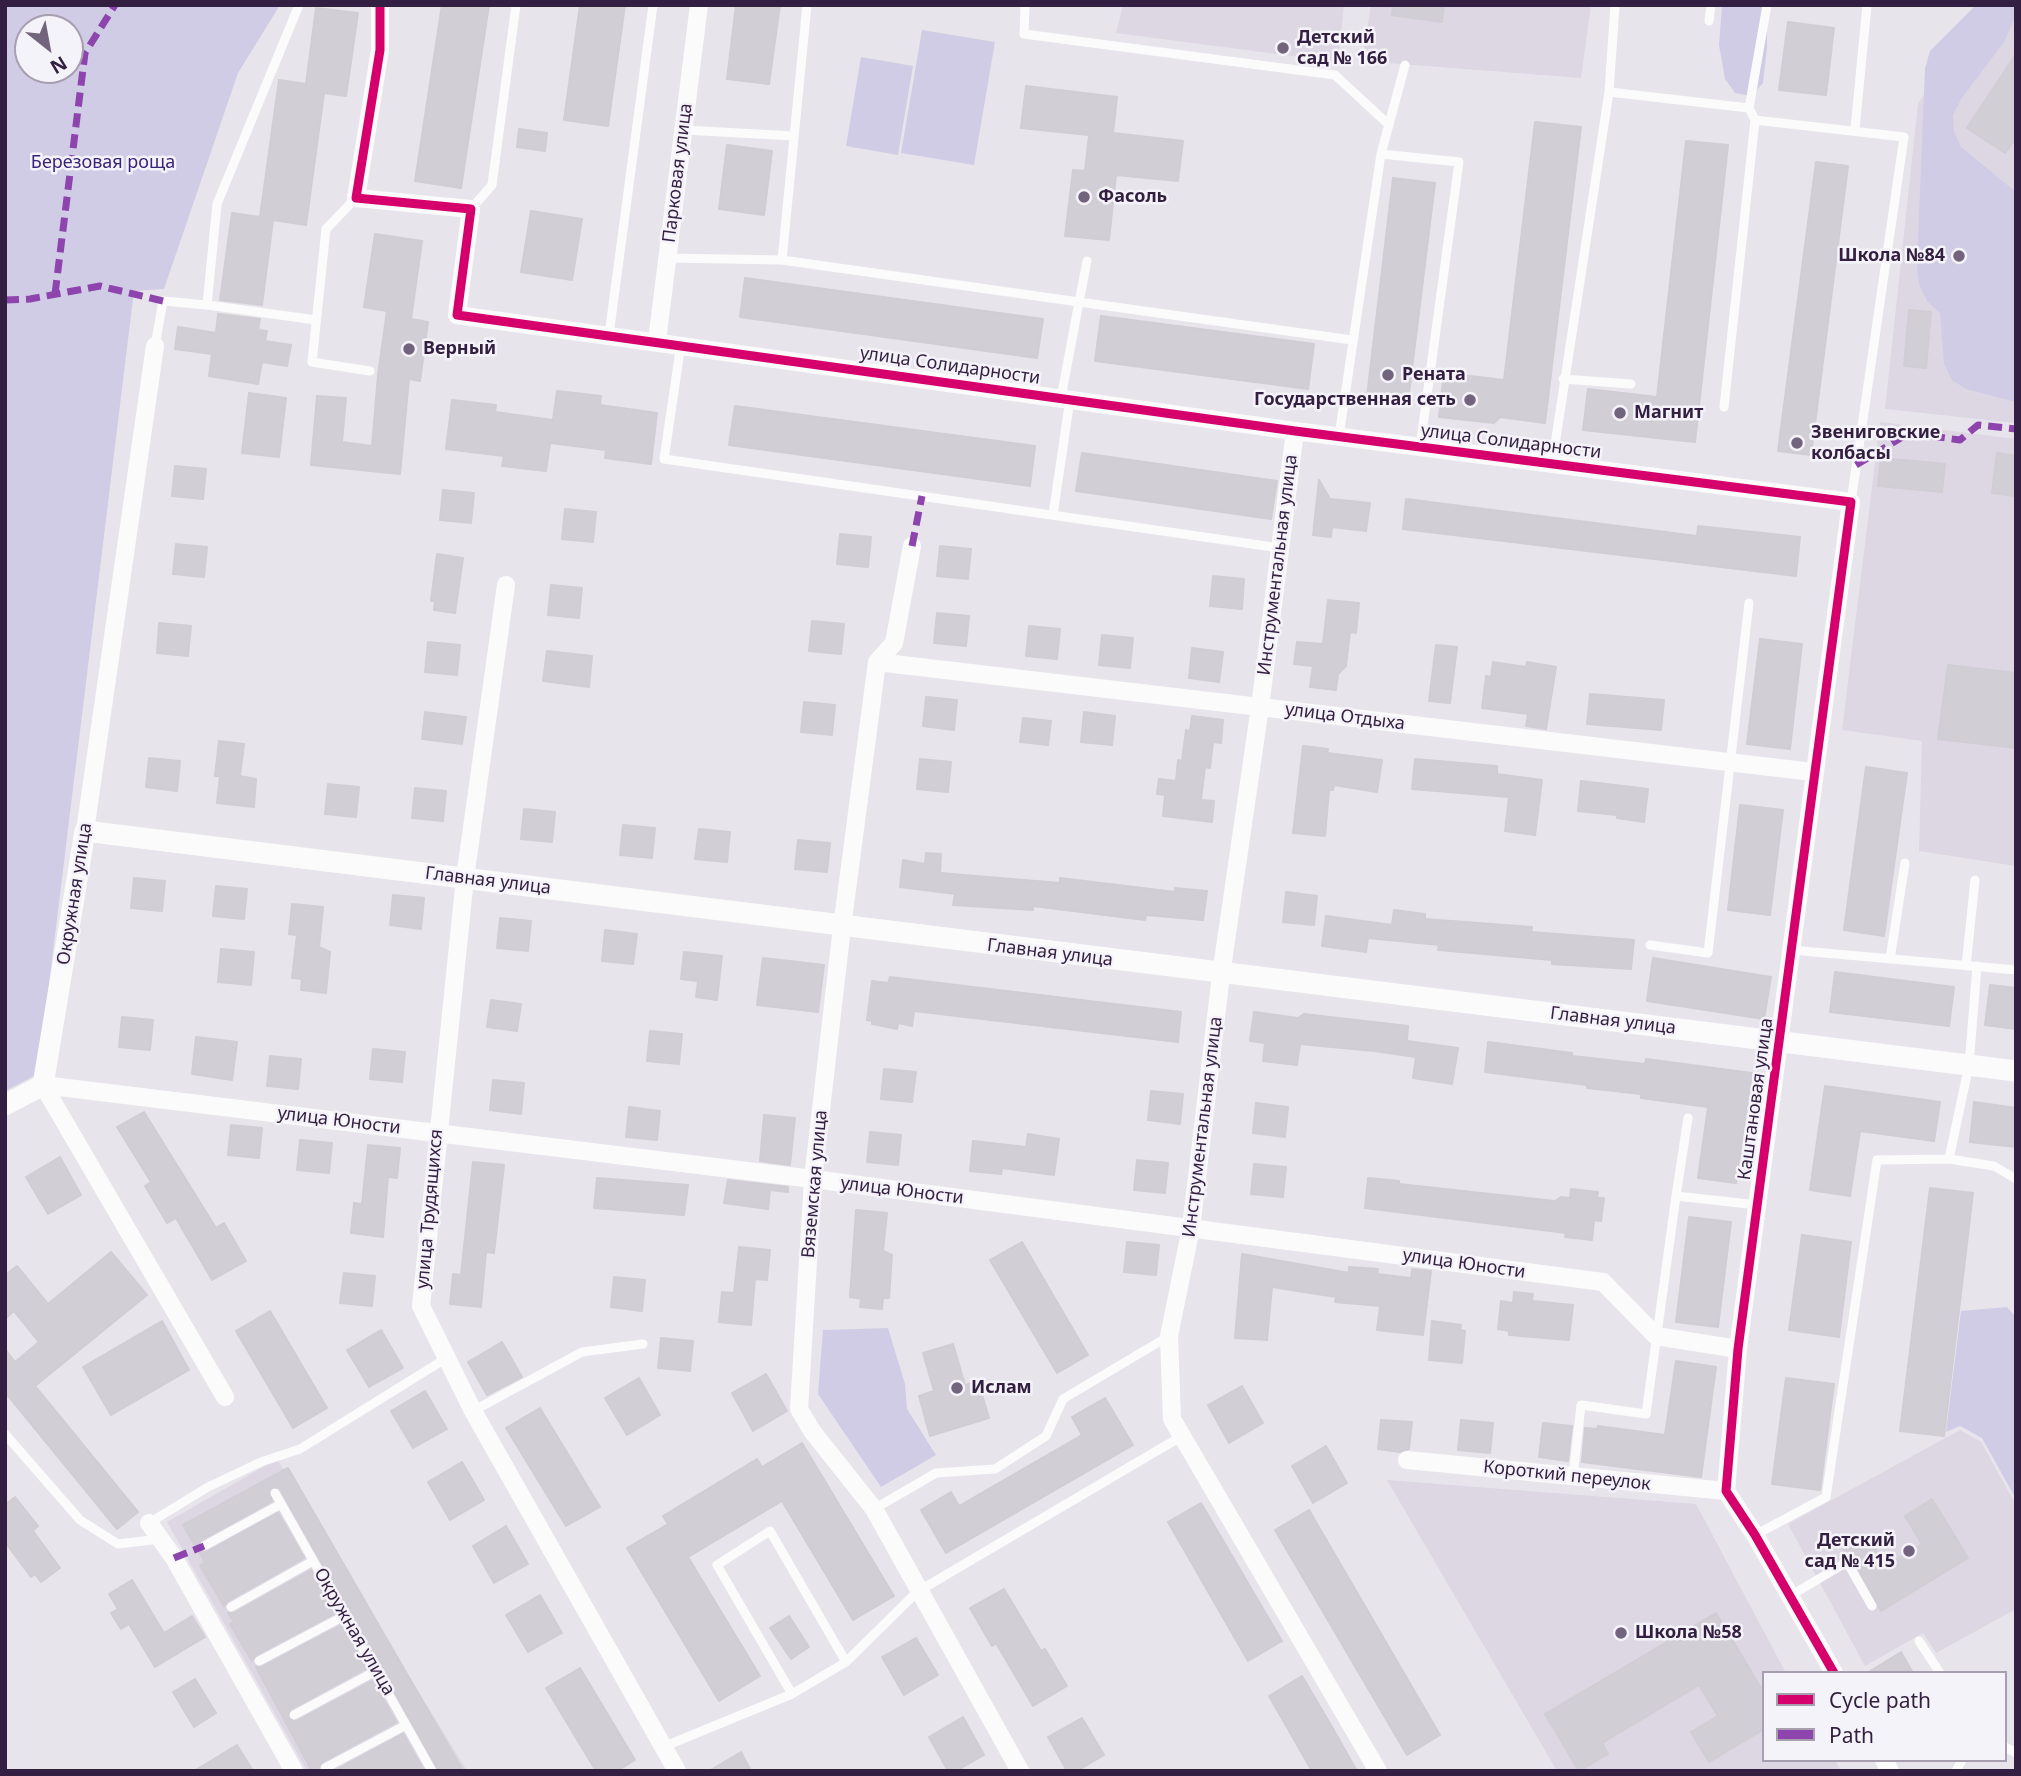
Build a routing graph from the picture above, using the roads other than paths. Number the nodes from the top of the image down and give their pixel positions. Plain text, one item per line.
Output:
1 (299, 5) edge
2 (380, 5) edge
3 (516, 5) edge
4 (653, 5) edge
5 (699, 5) edge
6 (807, 5) edge
7 (1025, 5) edge
8 (1615, 5) edge
9 (1711, 5) edge
10 (1768, 5) edge
11 (1867, 5) edge
12 (1709, 21) dead end
13 (1405, 65) dead end
14 (1609, 92) junction
15 (1749, 108) junction
16 (1755, 120) junction
17 (1388, 124) junction
18 (1855, 129) junction
19 (684, 130) junction
20 (794, 136) junction
21 (1381, 154) junction
22 (356, 198) junction
23 (471, 209) junction
24 (668, 258) junction
25 (782, 260) junction
26 (1087, 261) dead end
27 (1079, 302) junction
28 (207, 305) junction
29 (316, 320) junction
30 (609, 335) junction
31 (1352, 340) junction
32 (657, 341) junction
33 (681, 344) junction
34 (155, 346) joint
35 (370, 372) dead end
36 (1563, 379) junction
37 (1631, 384) dead end
38 (1066, 398) junction
39 (1724, 407) dead end
40 (1295, 431) junction
41 (1339, 436) junction
42 (1420, 447) junction
43 (1552, 464) junction
44 (1851, 502) junction
45 (1054, 515) junction
46 (912, 546) dead end
47 (1280, 548) junction
48 (506, 585) dead end
49 (1749, 603) dead end
50 (877, 662) junction
51 (1261, 707) junction
52 (1728, 762) junction
53 (1813, 772) junction
54 (85, 831) junction
55 (1905, 863) dead end
56 (465, 878) junction
57 (1975, 880) dead end
58 (842, 927) junction
59 (1650, 945) dead end
60 (1791, 950) junction
61 (1890, 959) junction
62 (1966, 965) junction
63 (1978, 966) junction
64 (2016, 970) edge
65 (1222, 975) junction
66 (1780, 1041) junction
67 (1969, 1065) junction
68 (2016, 1071) edge
69 (43, 1085) junction
70 (5, 1105) edge
71 (1688, 1118) dead end
72 (437, 1133) junction
73 (1949, 1159) junction
74 (2016, 1179) edge
75 (813, 1180) junction
76 (1676, 1196) junction
77 (1758, 1205) junction
78 (1191, 1228) junction
79 (1169, 1336) junction
80 (1656, 1336) junction
81 (643, 1344) dead end
82 (1738, 1349) junction
83 (445, 1359) junction
84 (225, 1397) dead end
85 (473, 1411) junction
86 (5, 1434) edge
87 (1182, 1436) junction
88 (1407, 1460) dead end
89 (1573, 1476) junction
90 (1726, 1491) junction
91 (275, 1493) dead end
92 (281, 1504) junction
93 (874, 1509) junction
94 (149, 1523) joint
95 (1755, 1535) junction
96 (160, 1539) junction
97 (204, 1546) dead end
98 (313, 1561) junction
99 (917, 1592) junction
100 (1790, 1596) junction
101 (1872, 1606) dead end
102 (232, 1607) dead end
103 (344, 1616) junction
104 (1919, 1641) dead end
105 (259, 1661) dead end
106 (846, 1662) junction
107 (376, 1671) junction
108 (1833, 1671) edge
109 (1939, 1671) edge
110 (792, 1693) junction
111 (295, 1715) dead end
112 (406, 1725) junction
113 (663, 1746) junction
114 (325, 1768) dead end
115 (294, 1771) edge
116 (432, 1771) edge
117 (677, 1771) edge
118 (1020, 1771) edge
119 (1378, 1771) edge

1 - 28 lane
2 - 22 street
3 - 23 lane
4 - 30 lane
5 - 19 street, Парковая улица
6 - 20 lane
7 - 17 lane
8 - 14 lane
9 - 12 lane
10 - 15 lane
11 - 18 lane
13 - 17 lane
14 - 15 lane
14 - 36 lane
15 - 16 lane
16 - 18 lane
16 - 39 lane
17 - 21 lane
18 - 44 lane
19 - 20 lane
19 - 24 street, Парковая улица
20 - 25 lane
21 - 31 lane
21 - 42 lane
22 - 23 street
22 - 29 lane
23 - 30 street, улица Солидарности
24 - 25 lane
24 - 32 street, Парковая улица
25 - 27 lane
26 - 27 lane
27 - 31 lane
27 - 38 lane
28 - 29 lane
28 - 34 lane
29 - 35 lane
30 - 32 street, улица Солидарности
31 - 41 lane
32 - 33 street, улица Солидарности
33 - 38 street, улица Солидарности
33 - 45 lane
34 - 54 street, Окружная улица
36 - 37 lane
36 - 43 lane
38 - 40 street, улица Солидарности
38 - 45 lane
40 - 41 street, улица Солидарности
40 - 47 street, Инструментальная улица
41 - 42 street, улица Солидарности
42 - 43 street, улица Солидарности
43 - 44 street, улица Солидарности
44 - 53 street, Каштановая улица
45 - 47 lane
46 - 50 street, Вяземская улица
47 - 51 street, Инструментальная улица
48 - 56 street, улица Трудящихся
49 - 52 lane
50 - 51 street, улица Отдыха
50 - 58 street, Вяземская улица
51 - 52 street, улица Отдыха
51 - 65 street, Инструментальная улица
52 - 53 street, улица Отдыха
52 - 59 lane
53 - 60 street, Каштановая улица
54 - 56 street, Главная улица
54 - 69 street, Окружная улица
55 - 61 lane
56 - 58 street, Главная улица
56 - 72 street, улица Трудящихся
57 - 62 lane
58 - 65 street, Главная улица
58 - 75 street, Вяземская улица
60 - 61 lane
60 - 66 street, Каштановая улица
61 - 62 lane
62 - 63 lane
63 - 64 lane
63 - 67 lane
65 - 66 street, Главная улица
65 - 78 street, Инструментальная улица
66 - 67 street, Главная улица
66 - 77 street, Каштановая улица
67 - 68 street, Главная улица
67 - 73 lane
69 - 70 street
69 - 72 street, улица Юности
69 - 84 street
71 - 76 lane
72 - 75 street, улица Юности
72 - 83 street, улица Трудящихся
73 - 74 lane
73 - 95 lane
75 - 78 street, улица Юности
75 - 93 street, Вяземская улица
76 - 77 lane
76 - 80 lane
77 - 82 street, Каштановая улица
78 - 79 street, Инструментальная улица
78 - 80 street, улица Юности
79 - 87 street, Инструментальная улица
79 - 93 lane
80 - 82 street
80 - 89 lane
81 - 85 lane
82 - 90 street, Каштановая улица
83 - 85 street, улица Трудящихся
83 - 94 lane
85 - 113 street, улица Трудящихся
86 - 96 lane
87 - 99 lane
87 - 119 street, Инструментальная улица
88 - 89 street, Короткий переулок
89 - 90 street, Короткий переулок
90 - 95 street
91 - 92 lane, Окружная улица
92 - 97 lane
92 - 98 lane, Окружная улица
93 - 99 street, Вяземская улица
94 - 96 street
95 - 100 street
96 - 115 street
98 - 102 lane
98 - 103 lane, Окружная улица
99 - 106 lane
99 - 118 street, Вяземская улица
100 - 101 lane
100 - 108 street
103 - 105 lane
103 - 107 lane, Окружная улица
104 - 109 lane
106 - 110 lane
106 - 110 lane
107 - 111 lane
107 - 112 lane, Окружная улица
110 - 113 lane
112 - 114 lane
112 - 116 lane, Окружная улица
113 - 117 street, улица Трудящихся

